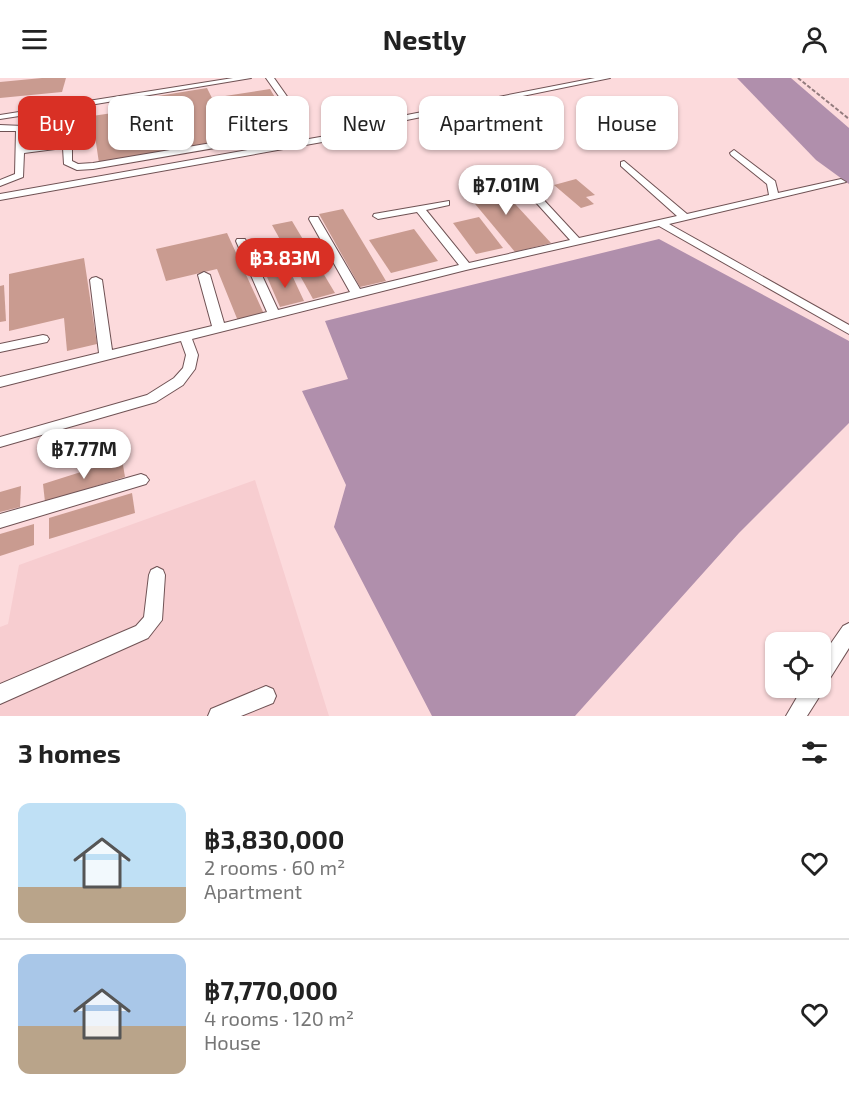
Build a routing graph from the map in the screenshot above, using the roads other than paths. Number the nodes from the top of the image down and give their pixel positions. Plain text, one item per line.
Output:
1 (247, 78) edge
2 (270, 78) edge
3 (606, 78) edge
4 (96, 102) edge
5 (18, 114) edge
6 (0, 117) edge
7 (0, 128) edge
8 (30, 150) edge
9 (67, 150) edge
10 (22, 151) junction
11 (734, 153) dead end
12 (624, 164) dead end
13 (841, 182) dead end
14 (0, 183) edge
15 (525, 185) dead end
16 (0, 197) edge
17 (774, 197) junction
18 (446, 202) dead end
19 (418, 208) junction
20 (378, 216) dead end
21 (684, 217) junction
22 (314, 219) dead end
23 (660, 223) junction
24 (241, 241) dead end
25 (578, 243) junction
26 (466, 267) junction
27 (204, 275) dead end
28 (96, 280) dead end
29 (357, 294) junction
30 (274, 315) junction
31 (219, 328) junction
32 (849, 330) edge
33 (185, 336) junction
34 (43, 339) dead end
35 (0, 348) edge
36 (106, 356) junction
37 (0, 382) edge
38 (0, 442) edge
39 (141, 480) dead end
40 (0, 521) edge
41 (157, 575) dead end
42 (849, 632) edge
43 (831, 659) edge
44 (0, 694) edge
45 (266, 696) dead end
46 (807, 698) edge
47 (218, 716) edge
48 (796, 716) edge

1 - 4 lane
2 - 9 lane
3 - 16 lane
5 - 6 lane
7 - 10 lane
8 - 10 lane
10 - 14 lane
11 - 17 lane
12 - 21 lane
13 - 17 lane
15 - 25 lane
17 - 21 lane
18 - 19 lane
19 - 20 lane
19 - 26 lane
21 - 23 lane
22 - 29 lane
23 - 25 lane
23 - 32 lane
24 - 30 lane
25 - 26 lane
26 - 29 lane
27 - 31 lane
28 - 36 lane
29 - 30 lane
30 - 31 lane
31 - 33 lane
33 - 36 lane
33 - 38 lane
34 - 35 lane
36 - 37 lane
39 - 40 lane
41 - 44 lane
42 - 43 lane
45 - 47 lane
46 - 48 lane

